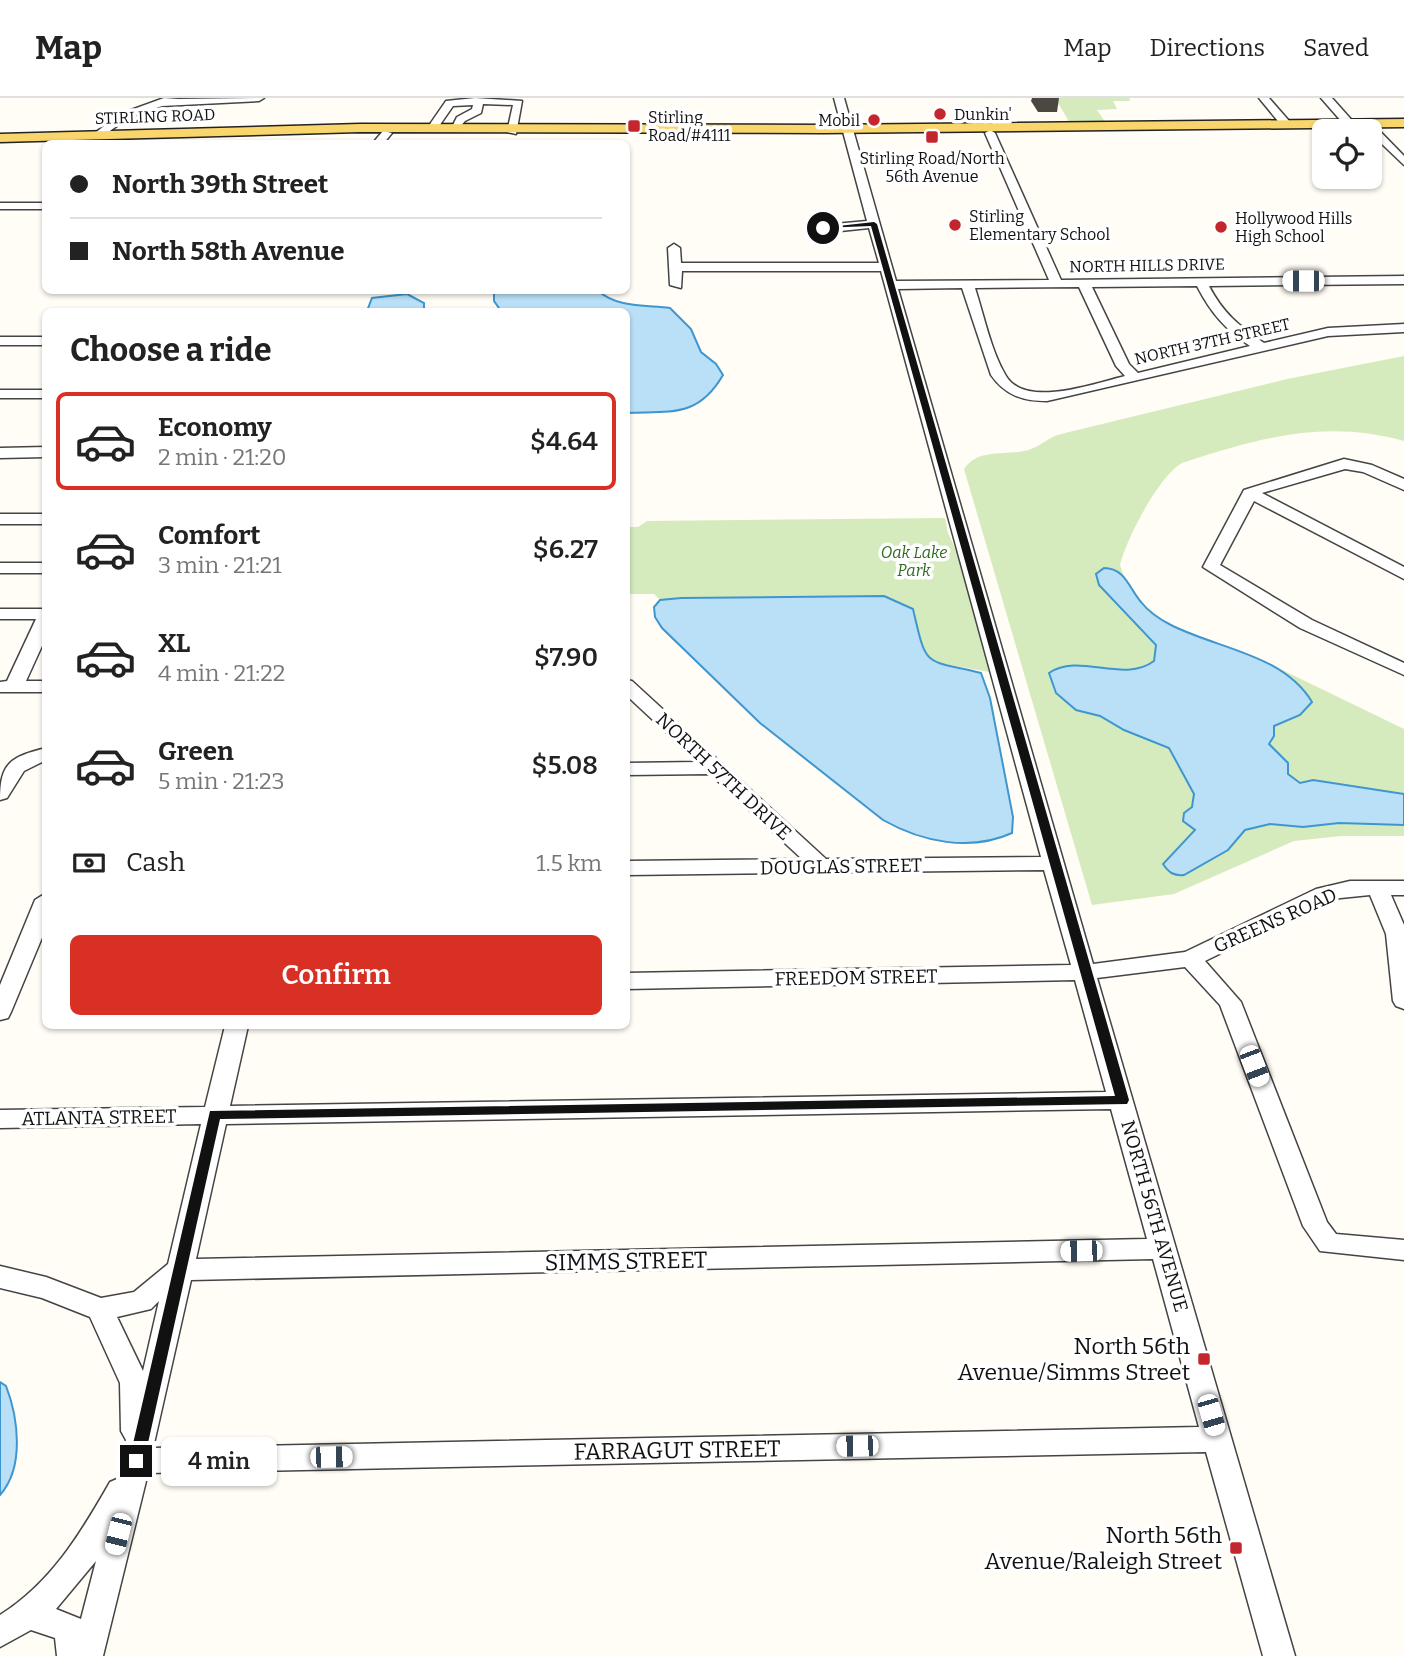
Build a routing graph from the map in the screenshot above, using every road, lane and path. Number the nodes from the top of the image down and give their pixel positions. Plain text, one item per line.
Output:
1 (174, 98) edge
2 (259, 98) edge
3 (839, 98) edge
4 (1264, 98) edge
5 (1325, 98) edge
6 (479, 100) junction
7 (163, 103) junction
8 (1351, 119) edge
9 (1286, 124) junction
10 (1312, 125) edge
11 (1404, 125) edge
12 (1382, 126) edge
13 (433, 127) junction
14 (457, 127) junction
15 (1010, 127) junction
16 (1312, 127) edge
17 (512, 130) junction
18 (850, 131) junction
19 (191, 132) junction
20 (990, 133) junction
21 (96, 136) junction
22 (0, 138) edge
23 (382, 138) edge
24 (166, 139) junction
25 (142, 140) edge
26 (0, 144) edge
27 (42, 144) edge
28 (1382, 144) edge
29 (1404, 162) edge
30 (0, 206) edge
31 (42, 206) edge
32 (874, 224) junction
33 (812, 230) dead end
34 (674, 248) dead end
35 (675, 267) junction
36 (887, 276) junction
37 (1404, 280) edge
38 (1201, 282) junction
39 (967, 284) junction
40 (1057, 284) junction
41 (1084, 284) junction
42 (676, 285) dead end
43 (1404, 328) edge
44 (0, 341) edge
45 (42, 341) edge
46 (1262, 348) junction
47 (1133, 377) junction
48 (0, 394) edge
49 (42, 394) edge
50 (42, 452) edge
51 (0, 453) edge
52 (1404, 485) edge
53 (1251, 493) junction
54 (0, 519) edge
55 (42, 519) edge
56 (0, 568) edge
57 (42, 568) edge
58 (1404, 574) edge
59 (0, 614) edge
60 (42, 616) edge
61 (42, 623) edge
62 (1404, 670) edge
63 (42, 686) edge
64 (7, 687) edge
65 (630, 689) edge
66 (42, 755) edge
67 (713, 768) junction
68 (630, 769) edge
69 (0, 794) edge
70 (1055, 863) junction
71 (821, 866) junction
72 (630, 869) edge
73 (1377, 886) junction
74 (1404, 888) edge
75 (42, 910) edge
76 (1190, 959) junction
77 (1086, 972) junction
78 (630, 981) edge
79 (1404, 1001) edge
80 (0, 1012) edge
81 (235, 1029) edge
82 (1122, 1100) junction
83 (215, 1115) junction
84 (0, 1119) edge
85 (1163, 1249) junction
86 (1404, 1250) edge
87 (179, 1270) junction
88 (0, 1277) edge
89 (100, 1309) junction
90 (1217, 1439) junction
91 (136, 1461) junction
92 (31, 1615) junction
93 (0, 1632) edge
94 (73, 1656) edge
95 (87, 1656) edge
96 (1279, 1656) edge

1 - 7 street
2 - 7 street
3 - 18 street, NORTH 56TH AVENUE
4 - 9 street
5 - 8 street
6 - 13 street
6 - 14 street
6 - 17 street
7 - 21 street
9 - 10 main road, STIRLING ROAD
9 - 15 main road, STIRLING ROAD
11 - 12 main road, STIRLING ROAD
13 - 14 main road, STIRLING ROAD
13 - 19 main road, STIRLING ROAD
14 - 17 main road, STIRLING ROAD
15 - 18 main road, STIRLING ROAD
15 - 20 main road
16 - 20 main road, STIRLING ROAD
17 - 18 main road, STIRLING ROAD
17 - 23 main road, STIRLING ROAD
18 - 20 main road, STIRLING ROAD
18 - 32 street, NORTH 56TH AVENUE
19 - 21 main road, STIRLING ROAD
19 - 24 main road
20 - 40 street
21 - 22 main road, STIRLING ROAD
23 - 24 main road, STIRLING ROAD
24 - 25 main road, STIRLING ROAD
26 - 27 main road, STIRLING ROAD
28 - 29 street
30 - 31 street
32 - 33 street
32 - 36 street, NORTH 56TH AVENUE
34 - 35 street
35 - 36 street, NORTH HILLS DRIVE
35 - 42 street
36 - 39 street, NORTH HILLS DRIVE
36 - 70 street, NORTH 56TH AVENUE
37 - 38 street, NORTH HILLS DRIVE
38 - 41 street, NORTH HILLS DRIVE
38 - 46 street
39 - 40 street, NORTH HILLS DRIVE
39 - 47 street, NORTH 37TH STREET
40 - 41 street, NORTH HILLS DRIVE
41 - 47 street
43 - 46 street, NORTH 37TH STREET
44 - 45 street
46 - 47 street, NORTH 37TH STREET
48 - 49 street
50 - 51 street
52 - 53 street
53 - 58 street
53 - 62 street
54 - 55 street
56 - 57 street
59 - 60 street
61 - 64 street
63 - 64 street
65 - 67 street, NORTH 57TH DRIVE
66 - 69 street
67 - 68 street
67 - 71 street, NORTH 57TH DRIVE
70 - 71 street, DOUGLAS STREET
70 - 77 street, NORTH 56TH AVENUE
71 - 72 street, DOUGLAS STREET
73 - 74 street, GREENS ROAD
73 - 76 street, GREENS ROAD
73 - 79 street
75 - 80 street
76 - 77 street, GREENS ROAD
76 - 86 street
77 - 78 street, FREEDOM STREET
77 - 82 street, NORTH 56TH AVENUE
81 - 83 street
82 - 83 street, ATLANTA STREET
82 - 85 street, NORTH 56TH AVENUE
83 - 84 street, ATLANTA STREET
83 - 87 street
85 - 87 street, SIMMS STREET
85 - 90 street, NORTH 56TH AVENUE
87 - 89 street
87 - 91 street
88 - 89 street
89 - 91 street
90 - 91 street, FARRAGUT STREET
90 - 96 street, NORTH 56TH AVENUE
91 - 92 street
91 - 95 street
92 - 93 street
92 - 94 street

